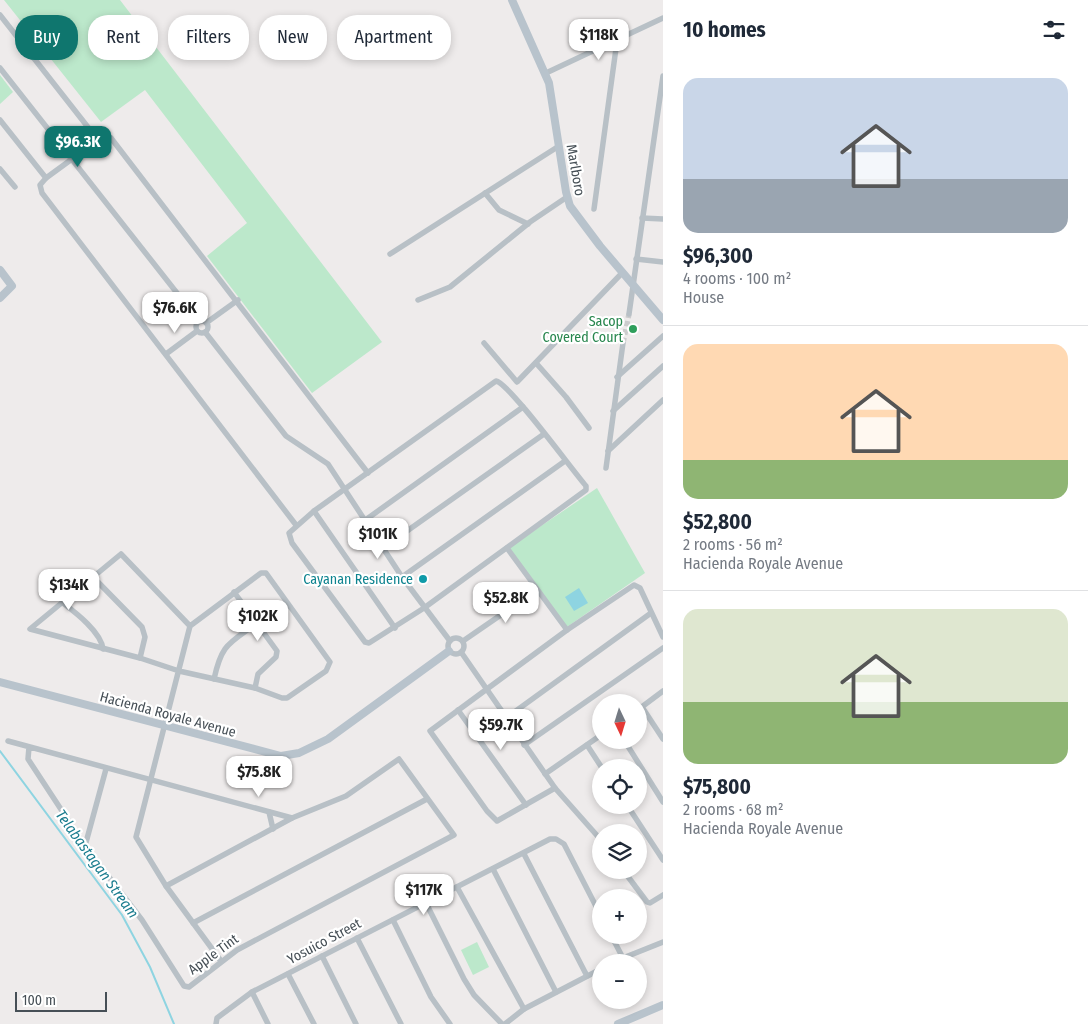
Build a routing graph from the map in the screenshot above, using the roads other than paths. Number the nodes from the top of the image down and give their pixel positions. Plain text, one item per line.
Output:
1 (512, 0) edge
2 (0, 15) edge
3 (663, 18) edge
4 (617, 41) junction
5 (0, 68) edge
6 (546, 73) junction
7 (663, 76) edge
8 (0, 120) edge
9 (98, 140) junction
10 (559, 146) junction
11 (73, 159) junction
12 (0, 169) edge
13 (46, 178) junction
14 (15, 186) dead end
15 (486, 193) junction
16 (567, 197) junction
17 (594, 209) dead end
18 (642, 218) junction
19 (663, 219) edge
20 (528, 224) junction
21 (390, 254) dead end
22 (636, 259) junction
23 (663, 262) edge
24 (0, 270) edge
25 (623, 272) junction
26 (634, 285) junction
27 (0, 298) edge
28 (238, 300) junction
29 (418, 300) dead end
30 (629, 314) tunnel mouth
31 (663, 320) edge
32 (199, 321) junction
33 (206, 323) junction
34 (197, 331) junction
35 (204, 332) junction
36 (663, 336) edge
37 (484, 343) dead end
38 (623, 343) tunnel mouth
39 (166, 354) junction
40 (536, 363) junction
41 (663, 366) edge
42 (617, 378) junction
43 (663, 400) edge
44 (523, 407) junction
45 (614, 411) junction
46 (589, 428) dead end
47 (544, 434) junction
48 (608, 451) junction
49 (565, 462) junction
50 (606, 468) dead end
51 (368, 473) junction
52 (345, 488) junction
53 (314, 511) junction
54 (364, 521) junction
55 (296, 525) junction
56 (383, 548) junction
57 (507, 548) junction
58 (94, 578) junction
59 (402, 578) junction
60 (537, 590) junction
61 (234, 592) junction
62 (63, 603) junction
63 (424, 608) junction
64 (651, 613) junction
65 (257, 623) junction
66 (190, 626) junction
67 (395, 628) junction
68 (567, 630) junction
69 (663, 636) edge
70 (450, 641) junction
71 (462, 641) junction
72 (663, 648) edge
73 (102, 649) junction
74 (449, 651) junction
75 (461, 652) junction
76 (140, 658) junction
77 (179, 671) junction
78 (214, 679) junction
79 (0, 682) edge
80 (255, 688) junction
81 (485, 689) junction
82 (663, 691) edge
83 (648, 702) edge
84 (458, 710) junction
85 (506, 718) junction
86 (648, 719) edge
87 (163, 726) junction
88 (663, 739) edge
89 (8, 741) dead end
90 (592, 741) edge
91 (586, 745) junction
92 (524, 746) junction
93 (29, 747) junction
94 (630, 749) edge
95 (596, 759) edge
96 (106, 769) junction
97 (546, 774) junction
98 (149, 781) junction
99 (555, 788) junction
100 (427, 799) junction
101 (663, 802) edge
102 (526, 805) junction
103 (269, 812) junction
104 (633, 814) edge
105 (292, 818) junction
106 (274, 829) junction
107 (592, 830) edge
108 (86, 846) junction
109 (524, 854) junction
110 (663, 860) edge
111 (493, 868) junction
112 (630, 879) edge
113 (166, 886) junction
114 (457, 887) junction
115 (663, 895) edge
116 (592, 899) edge
117 (426, 903) junction
118 (393, 920) junction
119 (193, 923) junction
120 (357, 938) junction
121 (663, 942) edge
122 (637, 954) edge
123 (322, 956) junction
124 (221, 961) junction
125 (288, 974) junction
126 (592, 974) edge
127 (587, 976) junction
128 (252, 992) junction
129 (556, 992) junction
130 (663, 1005) edge
131 (524, 1009) junction
132 (216, 1023) edge
133 (268, 1024) edge
134 (314, 1024) edge
135 (356, 1024) edge
136 (401, 1024) edge
137 (450, 1024) edge
138 (504, 1024) edge
139 (618, 1024) edge

1 - 6 street, Marlboro
2 - 9 street
3 - 4 street
4 - 6 street
4 - 17 street
5 - 11 street
6 - 10 street, Marlboro
7 - 18 street
8 - 13 street
9 - 11 street
9 - 28 street
10 - 15 street
10 - 16 street, Marlboro
11 - 13 street
11 - 32 street
12 - 14 street
13 - 39 street
15 - 20 street
15 - 21 street
16 - 20 street
16 - 25 street, Marlboro
18 - 19 street
18 - 22 street
20 - 29 street
22 - 23 street
22 - 26 street
24 - 27 street
25 - 26 street, Marlboro
25 - 40 street
26 - 30 street
26 - 31 street, Marlboro
28 - 33 street
28 - 51 street
32 - 33 street
32 - 34 street
33 - 35 street
34 - 35 street
34 - 39 street
35 - 52 street
36 - 42 street
37 - 40 street
38 - 42 street
39 - 55 street
40 - 46 street
41 - 45 street
42 - 45 street
43 - 48 street
44 - 47 street
44 - 51 street
44 - 54 street
45 - 48 street
47 - 49 street
47 - 56 street
48 - 50 street
49 - 57 street
49 - 59 street
51 - 52 street
52 - 53 street
52 - 54 street
53 - 55 street
53 - 67 street
54 - 56 street
55 - 67 street
56 - 59 street
57 - 60 street
57 - 63 street
58 - 62 street
58 - 66 street
58 - 76 street
59 - 63 street
60 - 68 street
60 - 71 street
61 - 65 street
61 - 66 street
61 - 80 street
62 - 73 street
62 - 73 street
63 - 67 street
63 - 70 street
64 - 68 street
64 - 69 street
64 - 85 street
65 - 78 street
65 - 80 street
66 - 77 street
68 - 81 street
70 - 71 street
70 - 74 street
71 - 75 street
72 - 92 street
73 - 76 street
74 - 75 street
74 - 87 street, Hacienda Royale Avenue
75 - 81 street
76 - 77 street
77 - 78 street
77 - 87 street
78 - 80 street
79 - 87 street, Hacienda Royale Avenue
81 - 84 street
81 - 85 street
82 - 83 street
84 - 102 street
84 - 102 street
85 - 92 street
86 - 88 street
87 - 98 street
89 - 93 street
90 - 91 street
91 - 95 street
91 - 97 street
92 - 97 street
93 - 96 street
93 - 108 street, Apple Tint
94 - 101 street
96 - 98 street
96 - 108 street
97 - 99 street
98 - 103 street
98 - 113 street
99 - 102 street
99 - 107 street
100 - 105 street
100 - 119 street
100 - 124 street, Apple Tint
103 - 105 street
103 - 106 street
104 - 110 street
105 - 106 street
106 - 113 street
108 - 124 street, Apple Tint
109 - 111 street, Yosuico Street
109 - 116 street, Yosuico Street
109 - 127 street
111 - 114 street, Yosuico Street
111 - 129 street
112 - 115 street
113 - 119 street
114 - 117 street, Yosuico Street
114 - 131 street
117 - 118 street, Yosuico Street
117 - 138 street
118 - 120 street, Yosuico Street
118 - 137 street
119 - 124 street
120 - 123 street, Yosuico Street
120 - 136 street
121 - 122 street
123 - 125 street, Yosuico Street
123 - 135 street
125 - 128 street, Yosuico Street
125 - 134 street
126 - 127 street
127 - 129 street
128 - 132 street, Yosuico Street
128 - 133 street
129 - 131 street
130 - 139 street
131 - 138 street

